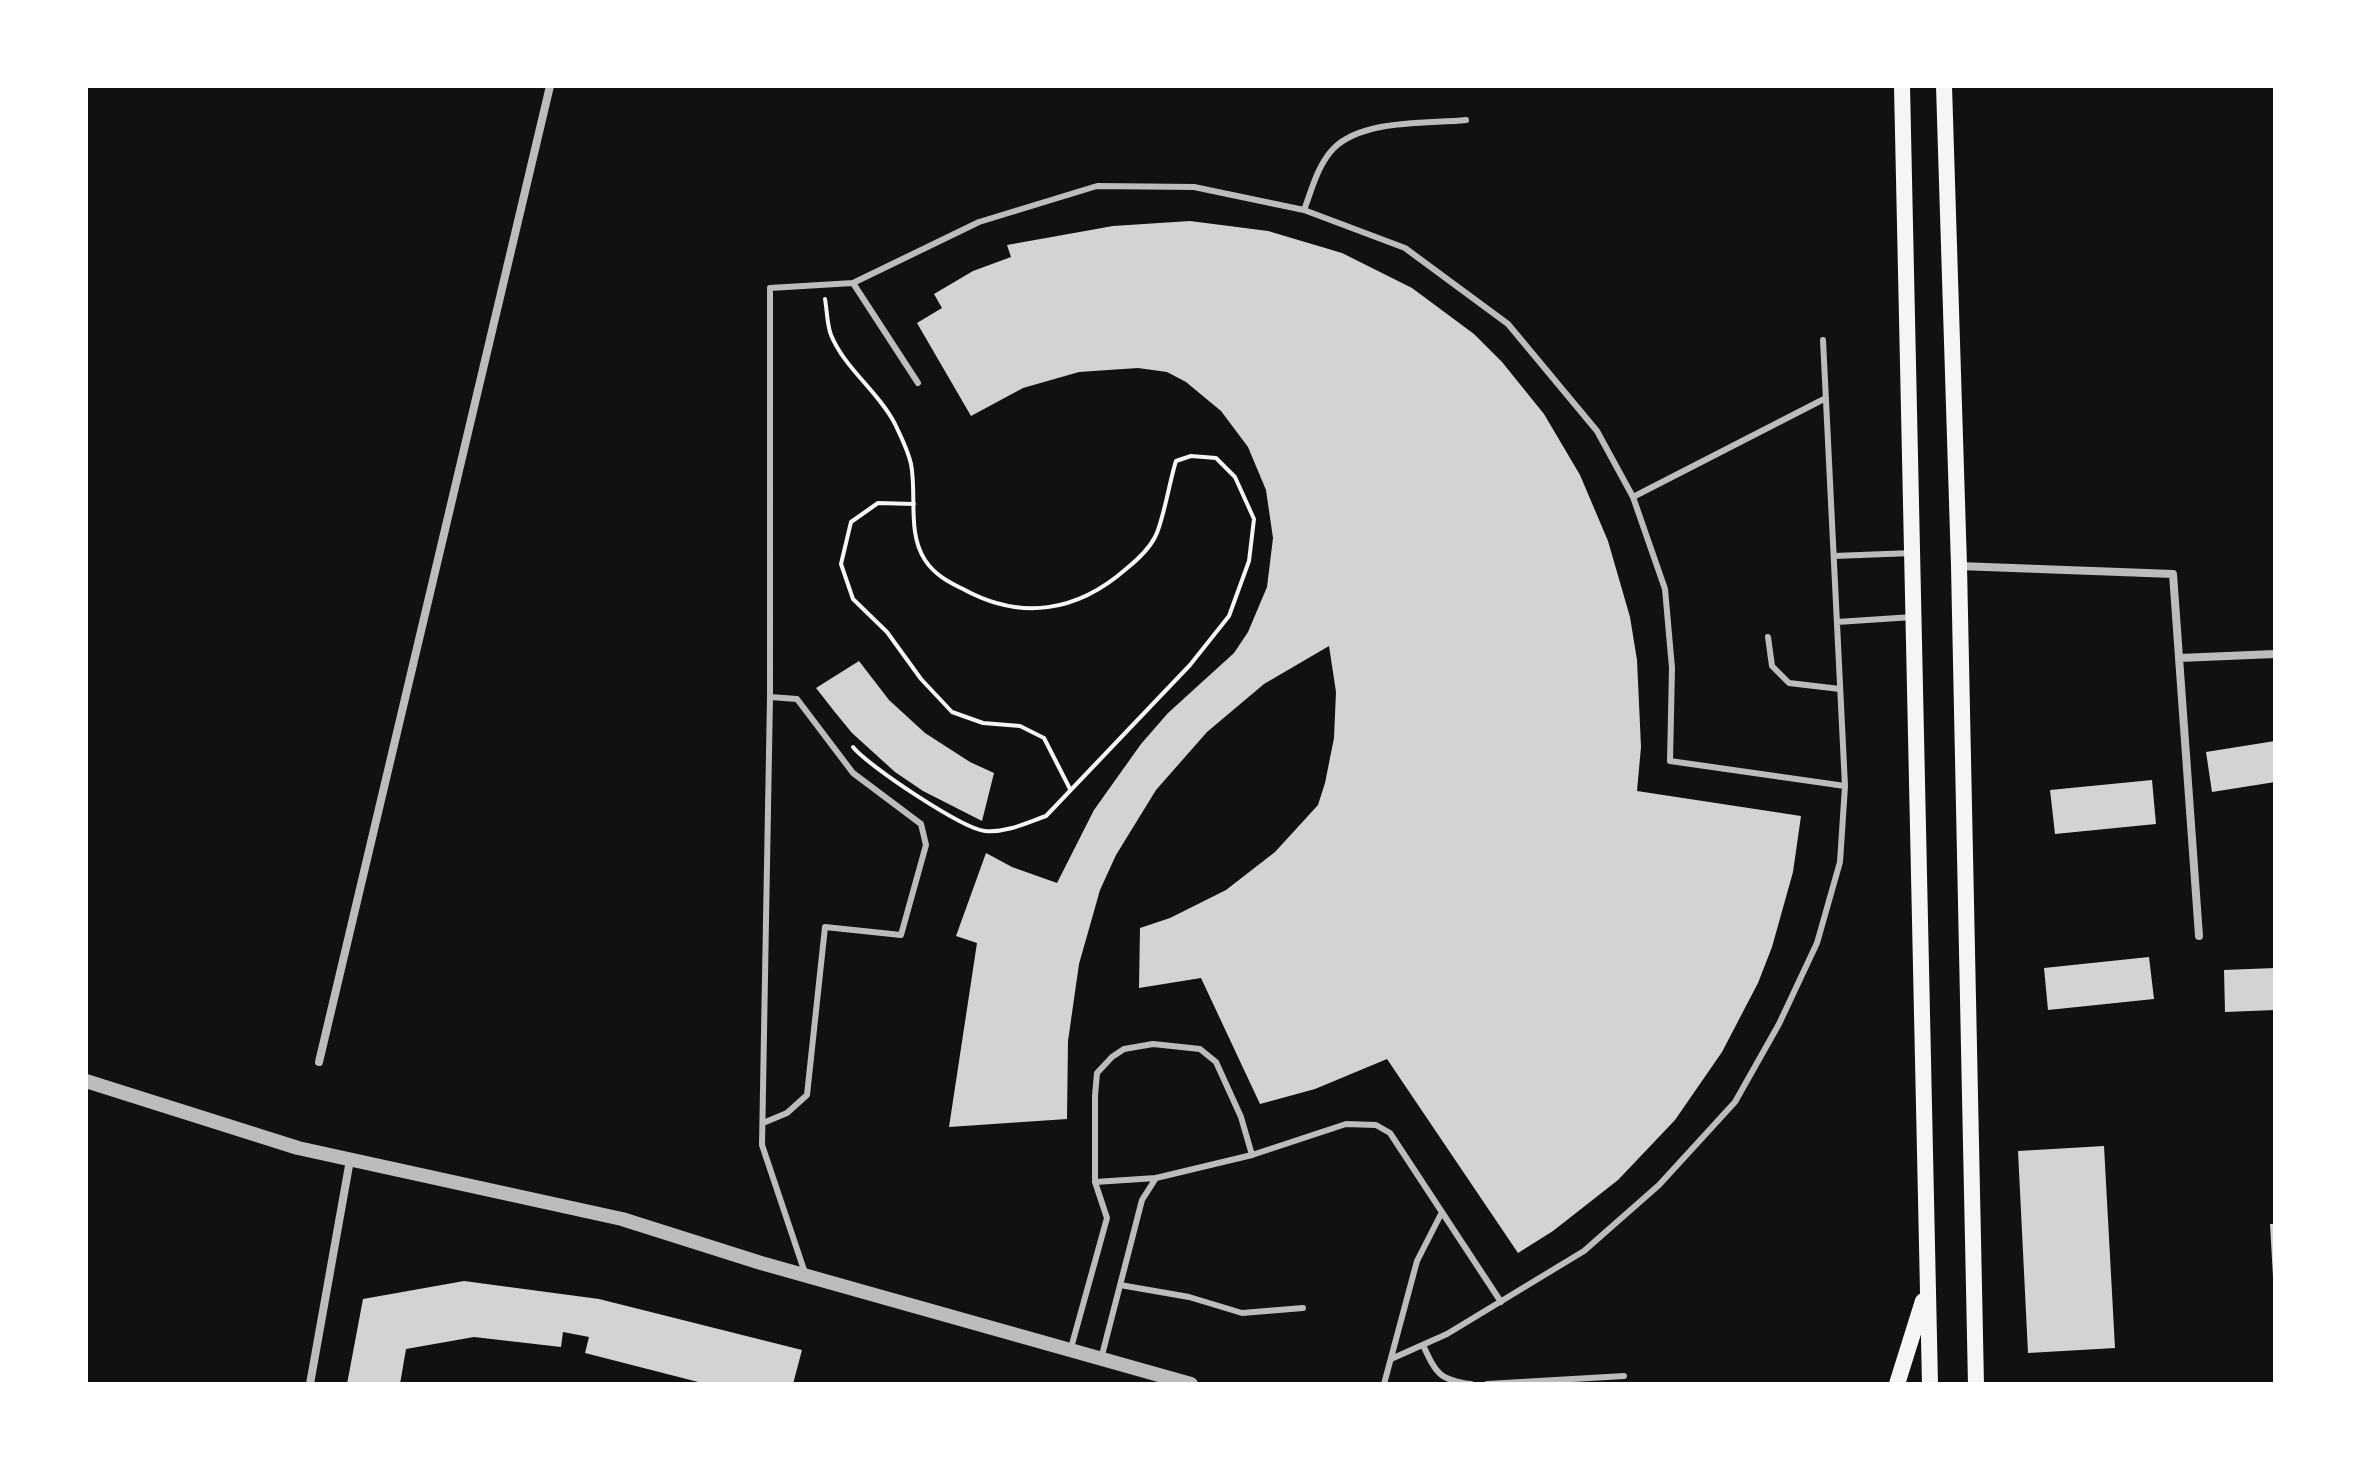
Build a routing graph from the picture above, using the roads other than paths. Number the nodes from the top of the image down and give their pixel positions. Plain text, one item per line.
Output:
1 (550, 86) edge
2 (1902, 86) edge
3 (1944, 86) edge
4 (1466, 120) dead end
5 (1304, 210) junction
6 (853, 283) junction
7 (1823, 340) dead end
8 (918, 383) dead end
9 (1826, 398) junction
10 (1633, 497) junction
11 (1912, 553) junction
12 (1834, 556) junction
13 (1959, 566) junction
14 (1913, 617) junction
15 (1837, 622) junction
16 (1768, 637) dead end
17 (2275, 654) edge
18 (2179, 658) junction
19 (1840, 689) junction
20 (770, 697) junction
21 (1845, 786) junction
22 (2199, 936) dead end
23 (319, 1062) dead end
24 (86, 1081) edge
25 (763, 1123) junction
26 (1252, 1155) junction
27 (350, 1160) junction
28 (1156, 1178) junction
29 (1095, 1182) junction
30 (1441, 1214) junction
31 (806, 1276) junction
32 (1120, 1285) junction
33 (1928, 1288) junction
34 (1501, 1302) junction
35 (1303, 1308) dead end
36 (1423, 1345) junction
37 (1071, 1350) junction
38 (1101, 1359) junction
39 (1391, 1359) junction
40 (1624, 1376) dead end
41 (310, 1384) edge
42 (1191, 1384) edge
43 (1384, 1384) edge
44 (1471, 1384) edge
45 (1487, 1384) edge
46 (1897, 1384) edge
47 (1930, 1384) edge
48 (1976, 1384) edge

1 - 23 street
2 - 11 main road
3 - 13 main road
4 - 5 lane
5 - 6 lane
5 - 10 lane
6 - 8 lane
6 - 20 lane
7 - 9 lane
9 - 10 lane
9 - 12 lane
10 - 21 lane
11 - 12 lane
11 - 14 main road
12 - 15 lane
13 - 18 street
13 - 48 main road
14 - 15 lane
14 - 33 main road
15 - 19 lane
16 - 19 lane
17 - 18 street
18 - 22 street
19 - 21 lane
20 - 25 lane
20 - 25 lane
21 - 34 lane
24 - 27 street
25 - 31 lane
26 - 28 lane
26 - 29 lane
26 - 30 lane
27 - 31 street
27 - 41 street
28 - 29 lane
28 - 32 lane
29 - 37 lane
30 - 34 lane
30 - 39 lane
31 - 37 street
32 - 35 lane
32 - 38 lane
33 - 46 main road
33 - 47 main road
34 - 36 lane
36 - 39 lane
36 - 44 lane
37 - 38 street
38 - 42 street
39 - 43 lane
40 - 45 lane

